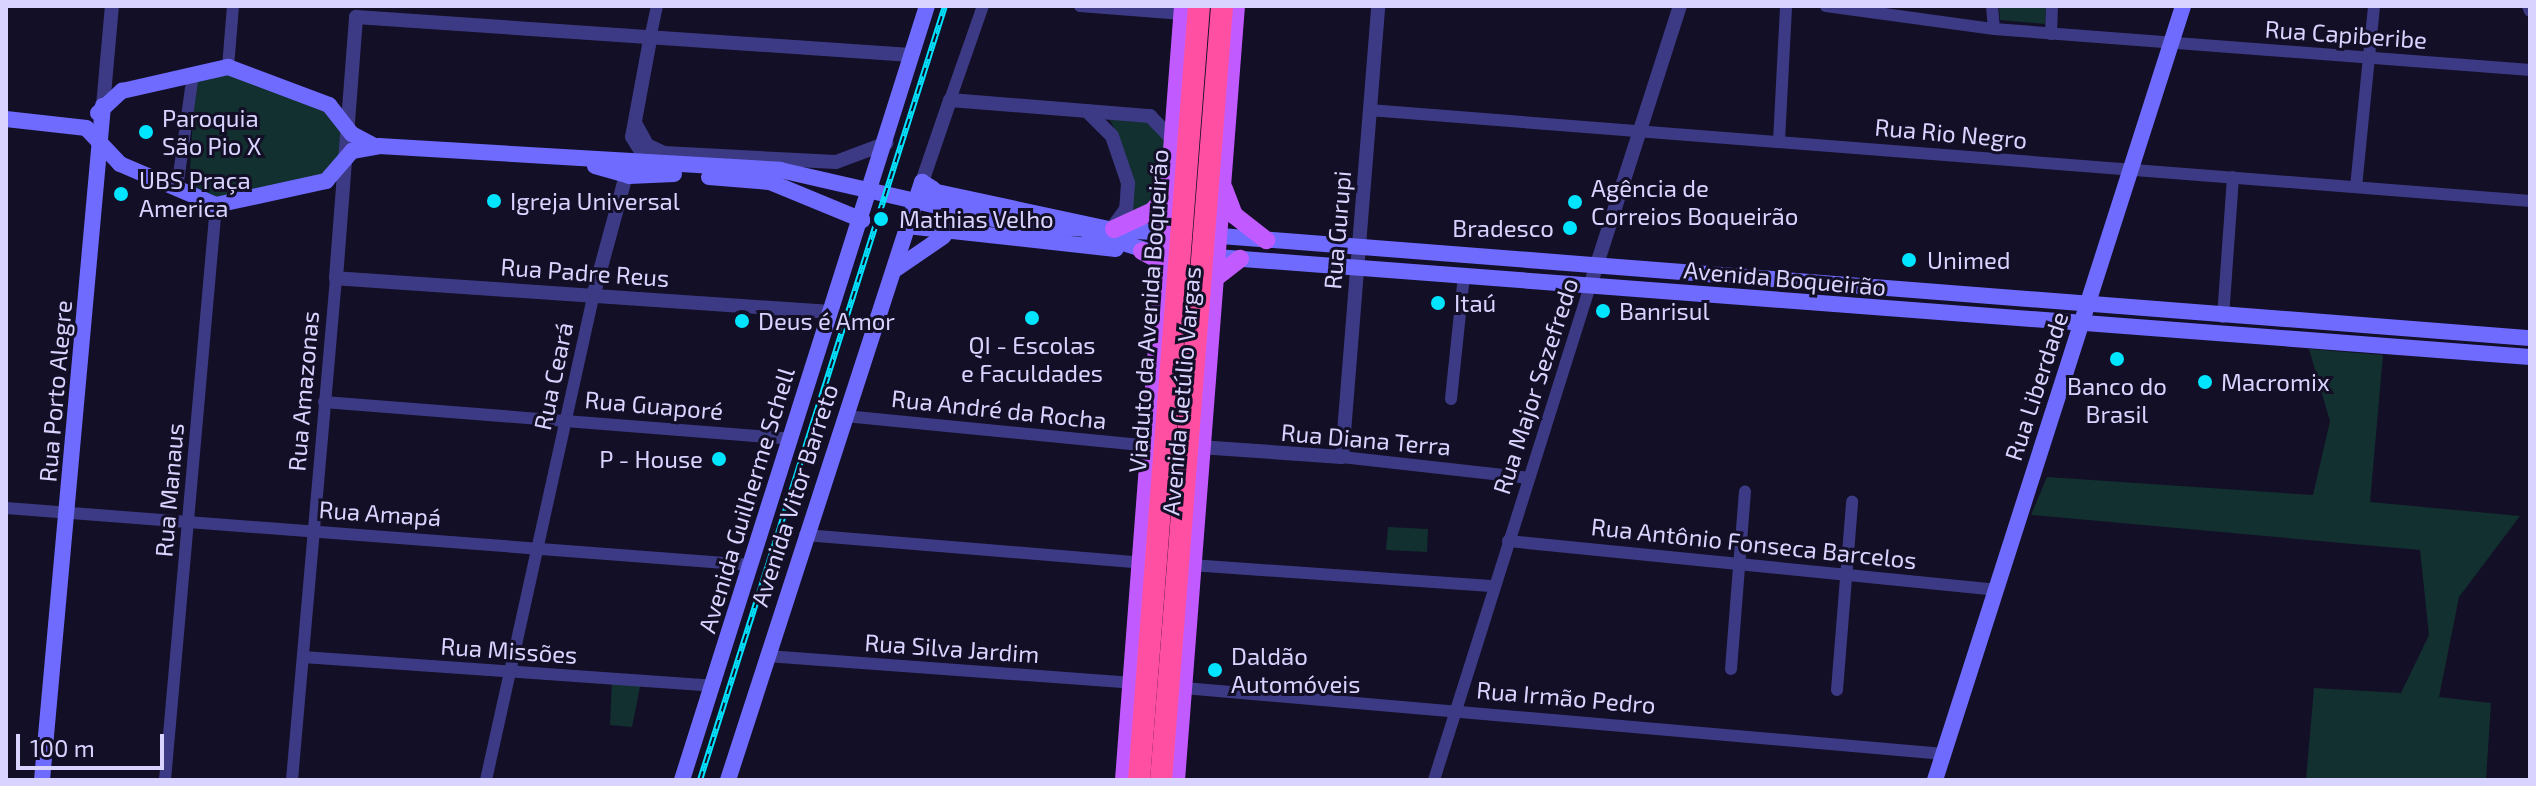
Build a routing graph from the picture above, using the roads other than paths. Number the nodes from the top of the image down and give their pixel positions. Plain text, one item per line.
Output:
1 (112, 6) edge
2 (233, 6) edge
3 (657, 6) edge
4 (927, 6) edge
5 (983, 6) edge
6 (1080, 6) edge
7 (1222, 6) edge
8 (1236, 6) edge
9 (1378, 6) edge
10 (1680, 6) edge
11 (1786, 6) edge
12 (1826, 6) edge
13 (1992, 6) edge
14 (2052, 6) edge
15 (2183, 6) edge
16 (2374, 6) edge
17 (1188, 9) edge
18 (357, 11) edge
19 (1994, 29) junction
20 (651, 34) junction
21 (2051, 34) junction
22 (2171, 43) junction
23 (911, 55) junction
24 (2369, 58) junction
25 (228, 67) junction
26 (2530, 70) edge
27 (193, 73) junction
28 (950, 100) junction
29 (103, 106) junction
30 (1369, 110) junction
31 (1086, 111) junction
32 (6, 119) edge
33 (635, 123) junction
34 (74, 124) junction
35 (1641, 130) junction
36 (348, 131) junction
37 (1779, 141) junction
38 (887, 143) junction
39 (1174, 145) junction
40 (379, 146) junction
41 (102, 148) junction
42 (347, 156) junction
43 (562, 157) junction
44 (655, 164) junction
45 (1173, 167) junction
46 (2130, 170) junction
47 (1223, 172) junction
48 (622, 175) junction
49 (2233, 177) junction
50 (925, 187) junction
51 (1171, 187) junction
52 (2356, 187) junction
53 (177, 189) junction
54 (2530, 201) edge
55 (216, 205) junction
56 (862, 220) junction
57 (907, 226) junction
58 (1111, 229) junction
59 (1083, 232) junction
60 (1168, 232) junction
61 (944, 236) junction
62 (1217, 236) junction
63 (1266, 240) junction
64 (1357, 249) junction
65 (1138, 251) junction
66 (1167, 253) junction
67 (1216, 257) junction
68 (1240, 259) junction
69 (1356, 268) junction
70 (1597, 268) junction
71 (1165, 276) junction
72 (1464, 276) junction
73 (891, 277) junction
74 (336, 278) junction
75 (1214, 279) junction
76 (1590, 286) junction
77 (594, 293) junction
78 (831, 312) junction
79 (2084, 315) junction
80 (2223, 317) junction
81 (1161, 319) junction
82 (1211, 323) junction
83 (2530, 338) edge
84 (2530, 357) edge
85 (1451, 399) dead end
86 (324, 402) junction
87 (845, 416) junction
88 (565, 419) junction
89 (789, 439) junction
90 (1149, 446) junction
91 (1199, 447) junction
92 (1342, 457) junction
93 (1528, 478) junction
94 (1745, 492) dead end
95 (1852, 502) dead end
96 (6, 508) edge
97 (68, 512) junction
98 (188, 521) junction
99 (312, 530) junction
100 (805, 535) junction
101 (1508, 541) junction
102 (540, 546) junction
103 (1142, 563) junction
104 (751, 565) junction
105 (1191, 565) junction
106 (1740, 565) junction
107 (1846, 575) junction
108 (1494, 586) junction
109 (1996, 590) junction
110 (1162, 620) junction
111 (767, 656) junction
112 (303, 657) junction
113 (1731, 669) dead end
114 (510, 672) junction
115 (1133, 683) junction
116 (713, 686) junction
117 (1184, 688) junction
118 (1837, 690) dead end
119 (1455, 709) junction
120 (1944, 754) junction
121 (42, 780) edge
122 (165, 780) edge
123 (292, 780) edge
124 (486, 780) edge
125 (682, 780) edge
126 (728, 780) edge
127 (736, 780) edge
128 (1124, 780) edge
129 (1139, 780) edge
130 (1161, 780) edge
131 (1176, 780) edge
132 (1434, 780) edge
133 (1935, 780) edge

1 - 29 street, Rua Porto Alegre
2 - 25 street
3 - 20 street
4 - 23 main road, Avenida Guilherme Schell
5 - 28 street
6 - 17 street
7 - 110 highway, Viaduto da Avenida Boqueirão
8 - 47 main road, Avenida Getúlio Vargas
9 - 30 street, Rua Gurupi
10 - 35 street, Rua Major Sezefredo
11 - 37 street
12 - 19 street, Rua Capiberibe
13 - 19 street
14 - 21 street
15 - 22 main road, Rua Liberdade
16 - 24 street
17 - 39 main road, Avenida Getúlio Vargas
17 - 110 highway, Viaduto da Avenida Boqueirão
18 - 20 street
18 - 36 street, Rua Amazonas
19 - 21 street, Rua Capiberibe
20 - 23 street
20 - 33 street
21 - 22 street, Rua Capiberibe
22 - 24 street, Rua Capiberibe
22 - 46 main road, Rua Liberdade
23 - 38 main road, Avenida Guilherme Schell
24 - 26 street, Rua Capiberibe
24 - 52 street
25 - 27 main road
25 - 36 main road
27 - 29 main road
27 - 53 street
28 - 31 street
28 - 50 street
29 - 34 main road
29 - 41 main road, Rua Porto Alegre
30 - 35 street, Rua Rio Negro
30 - 64 street, Rua Gurupi
31 - 39 street
31 - 58 street
32 - 34 main road
33 - 38 street
33 - 44 street
34 - 41 main road
35 - 37 street, Rua Rio Negro
35 - 70 street, Rua Major Sezefredo
36 - 40 main road
36 - 42 street, Rua Amazonas
37 - 46 street, Rua Rio Negro
38 - 56 main road, Avenida Guilherme Schell
39 - 45 main road, Avenida Getúlio Vargas
40 - 42 main road
40 - 43 main road
41 - 53 main road
41 - 97 main road, Rua Porto Alegre
42 - 55 main road
42 - 74 street, Rua Amazonas
43 - 44 main road, Avenida Boqueirão
43 - 48 main road
44 - 48 street
44 - 59 main road, Avenida Boqueirão
45 - 47 main road
45 - 51 main road, Avenida Getúlio Vargas
46 - 49 street, Rua Rio Negro
46 - 79 main road, Rua Liberdade
47 - 62 main road, Avenida Getúlio Vargas
47 - 63 main road
48 - 56 main road
48 - 77 street, Rua Ceará
49 - 52 street, Rua Rio Negro
49 - 80 street
50 - 57 main road, Avenida Vitor Barreto
50 - 58 main road
51 - 58 main road
51 - 60 main road, Avenida Getúlio Vargas
52 - 54 street, Rua Rio Negro
53 - 55 main road
55 - 98 street, Rua Manaus
56 - 78 main road, Avenida Guilherme Schell
57 - 61 main road
57 - 73 main road, Avenida Vitor Barreto
58 - 59 main road, Avenida Boqueirão
58 - 60 main road, Avenida Boqueirão
59 - 65 main road, Avenida Boqueirão
60 - 62 main road, Avenida Boqueirão
60 - 66 main road, Avenida Getúlio Vargas
61 - 65 main road
61 - 73 main road
62 - 63 main road, Avenida Boqueirão
62 - 67 main road, Avenida Getúlio Vargas
63 - 64 main road, Avenida Boqueirão
64 - 69 street, Rua Gurupi
64 - 70 main road, Avenida Boqueirão
65 - 66 main road, Avenida Boqueirão
65 - 71 main road
66 - 67 main road, Avenida Boqueirão
66 - 71 main road, Avenida Getúlio Vargas
67 - 68 main road, Avenida Boqueirão
67 - 75 main road, Avenida Getúlio Vargas
68 - 69 main road, Avenida Boqueirão
68 - 75 main road
69 - 72 main road, Avenida Boqueirão
69 - 92 street, Rua Gurupi
70 - 76 street, Rua Major Sezefredo
70 - 79 main road, Avenida Boqueirão
71 - 81 main road, Avenida Getúlio Vargas
72 - 76 main road, Avenida Boqueirão
72 - 85 street
73 - 87 main road, Avenida Vitor Barreto
74 - 77 street, Rua Padre Reus
74 - 86 street, Rua Amazonas
75 - 82 main road, Avenida Getúlio Vargas
76 - 79 main road, Avenida Boqueirão
76 - 93 street, Rua Major Sezefredo
77 - 78 street, Rua Padre Reus
77 - 88 street, Rua Ceará
78 - 89 main road, Avenida Guilherme Schell
79 - 80 main road, Avenida Boqueirão
79 - 84 main road, Avenida Boqueirão
79 - 109 main road, Rua Liberdade
80 - 83 main road, Avenida Boqueirão
81 - 82 main road
81 - 90 main road, Avenida Getúlio Vargas
82 - 91 main road, Avenida Getúlio Vargas
86 - 88 street, Rua Guaporé
86 - 99 street, Rua Amazonas
87 - 90 street, Rua André da Rocha
87 - 100 main road, Avenida Vitor Barreto
88 - 89 street, Rua Guaporé
88 - 102 street, Rua Ceará
89 - 104 main road, Avenida Guilherme Schell
90 - 103 main road, Avenida Getúlio Vargas
91 - 92 street, Rua Diana Terra
91 - 105 main road, Avenida Getúlio Vargas
92 - 93 street, Rua Diana Terra
93 - 101 street, Rua Major Sezefredo
94 - 106 street
95 - 107 street
96 - 97 street, Rua Amapá
97 - 98 street, Rua Amapá
97 - 121 main road, Rua Porto Alegre
98 - 99 street, Rua Amapá
98 - 122 street, Rua Manaus
99 - 102 street, Rua Amapá
99 - 112 street, Rua Amazonas
100 - 103 street
100 - 111 main road, Avenida Vitor Barreto
101 - 106 street, Rua Antônio Fonseca Barcelos
101 - 108 street, Rua Major Sezefredo
102 - 104 street, Rua Amapá
102 - 114 street, Rua Ceará
103 - 115 main road, Avenida Getúlio Vargas
104 - 116 main road, Avenida Guilherme Schell
105 - 108 street
105 - 117 main road, Avenida Getúlio Vargas
106 - 107 street, Rua Antônio Fonseca Barcelos
106 - 113 street
107 - 109 street, Rua Antônio Fonseca Barcelos
107 - 118 street
108 - 119 street, Rua Major Sezefredo
109 - 120 main road, Rua Liberdade
110 - 129 highway
110 - 130 highway
111 - 115 street, Rua Silva Jardim
111 - 126 main road, Avenida Vitor Barreto
112 - 114 street, Rua Missões
112 - 123 street, Rua Amazonas
114 - 116 street, Rua Missões
114 - 124 street, Rua Ceará
115 - 128 main road, Avenida Getúlio Vargas
116 - 125 main road, Avenida Guilherme Schell
117 - 119 street, Rua Irmão Pedro
117 - 131 main road, Avenida Getúlio Vargas
119 - 120 street, Rua Irmão Pedro
119 - 132 street, Rua Major Sezefredo
120 - 133 main road, Rua Liberdade
126 - 127 street

